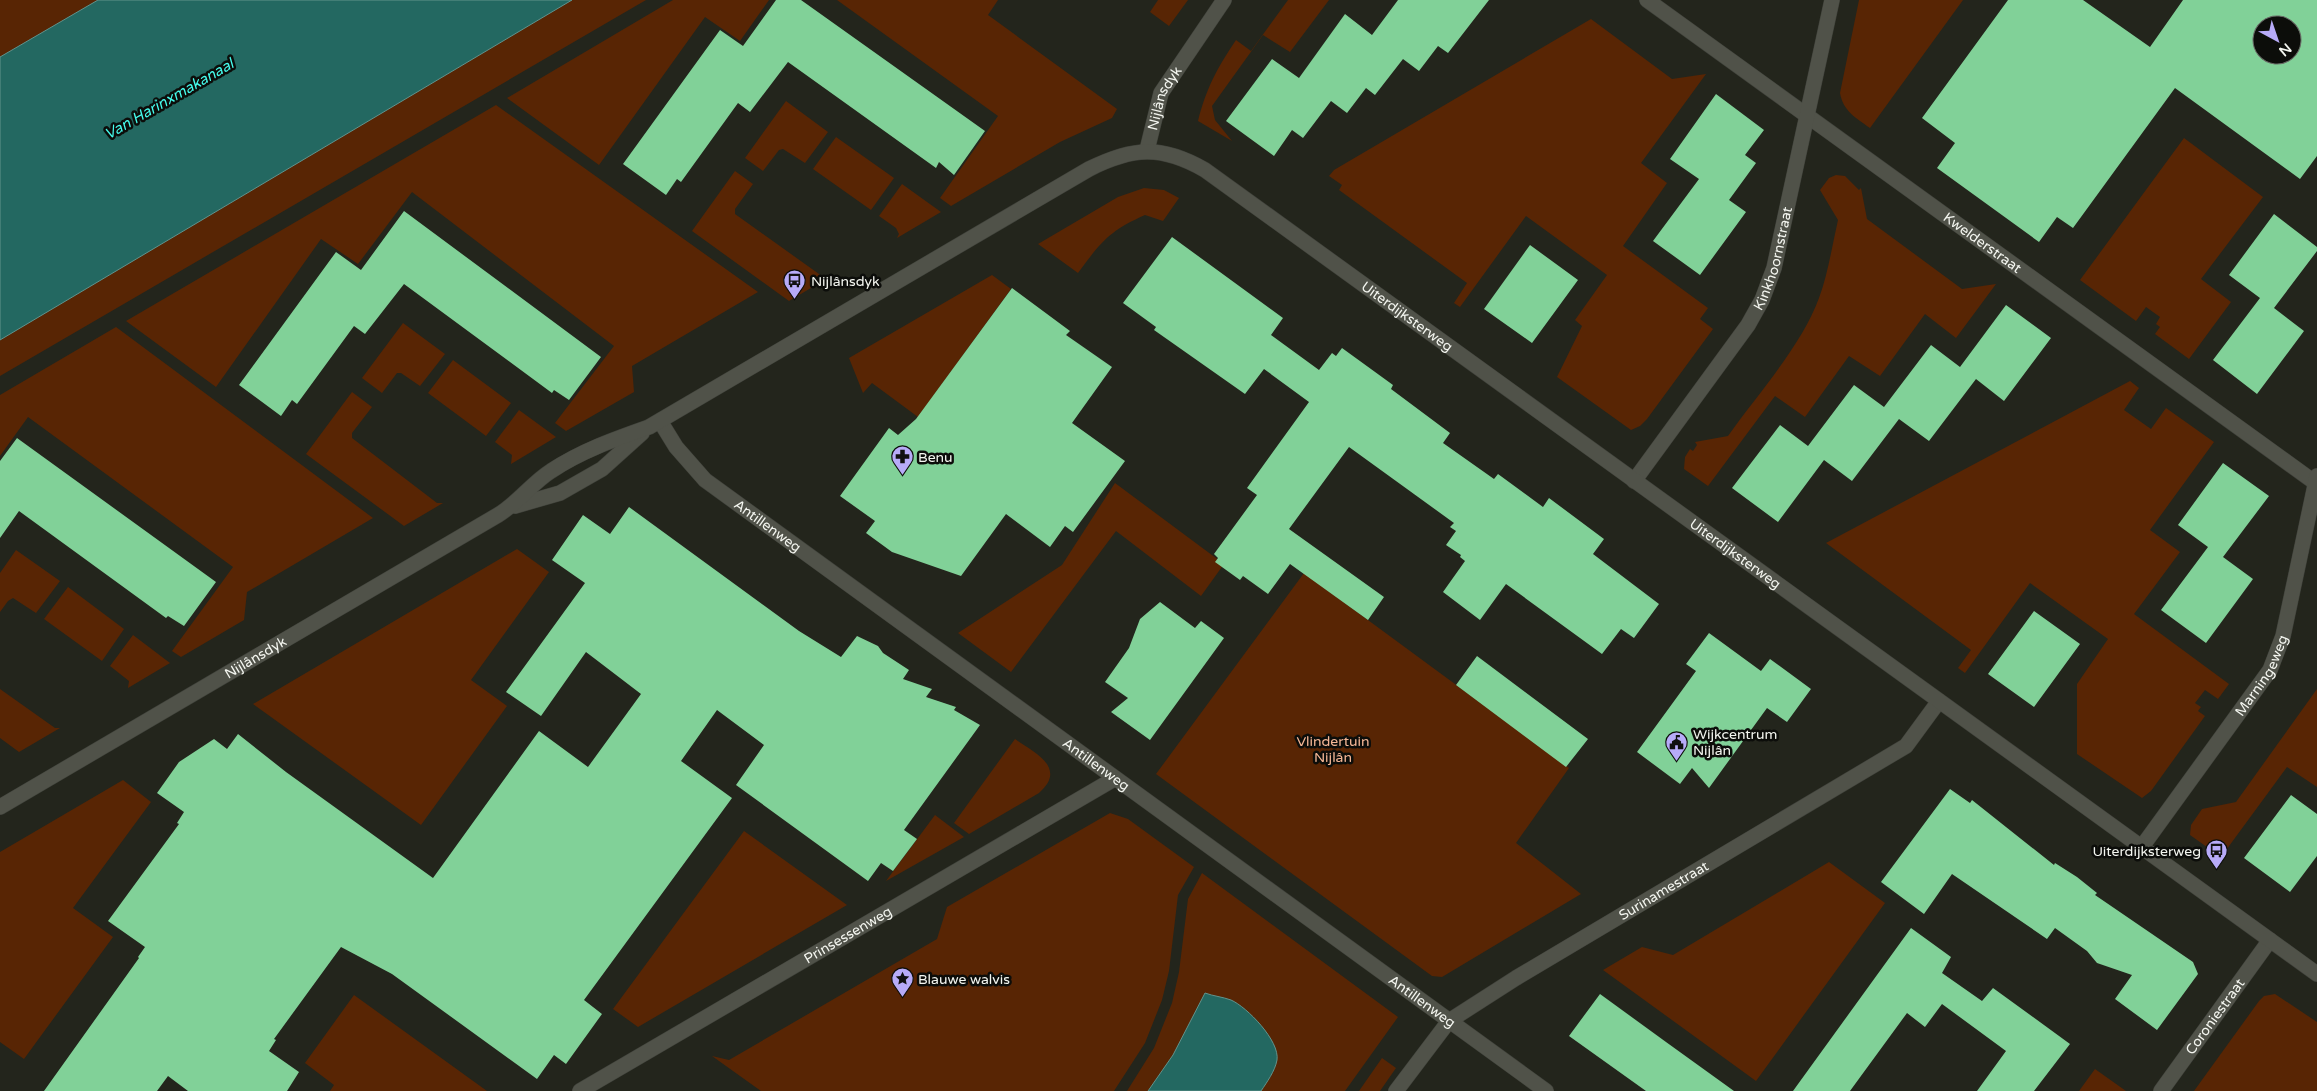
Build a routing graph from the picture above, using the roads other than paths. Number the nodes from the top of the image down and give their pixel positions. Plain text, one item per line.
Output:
1 (1224, 0) edge
2 (1646, 0) edge
3 (1832, 0) edge
4 (1808, 115) junction
5 (1147, 150) junction
6 (654, 424) junction
7 (1634, 480) junction
8 (2316, 481) edge
9 (511, 507) junction
10 (1939, 701) junction
11 (1114, 779) junction
12 (0, 807) edge
13 (2141, 848) junction
14 (2270, 940) junction
15 (2317, 974) edge
16 (1449, 1021) junction
17 (580, 1091) edge
18 (1396, 1091) edge
19 (1546, 1091) edge
20 (2161, 1091) edge

1 - 5 street, Nijlânsdyk
2 - 4 street, Kwelderstraat
3 - 4 street, Kinkhoornstraat
4 - 7 street, Kinkhoornstraat
4 - 8 street, Kwelderstraat
5 - 6 street, Nijlânsdyk
5 - 7 street, Uiterdijksterweg
6 - 9 street, Nijlânsdyk
6 - 9 street, Nijlânsdyk
6 - 11 street, Antillenweg
7 - 10 street, Uiterdijksterweg
8 - 13 street, Marningeweg
9 - 12 street, Nijlânsdyk
10 - 13 street, Uiterdijksterweg
10 - 16 street, Surinamestraat
11 - 16 street, Antillenweg
11 - 17 street, Prinsessenweg
13 - 14 street, Uiterdijksterweg
14 - 15 street, Uiterdijksterweg
14 - 20 street, Coroniestraat
16 - 18 street, Surinamestraat
16 - 19 street, Antillenweg

